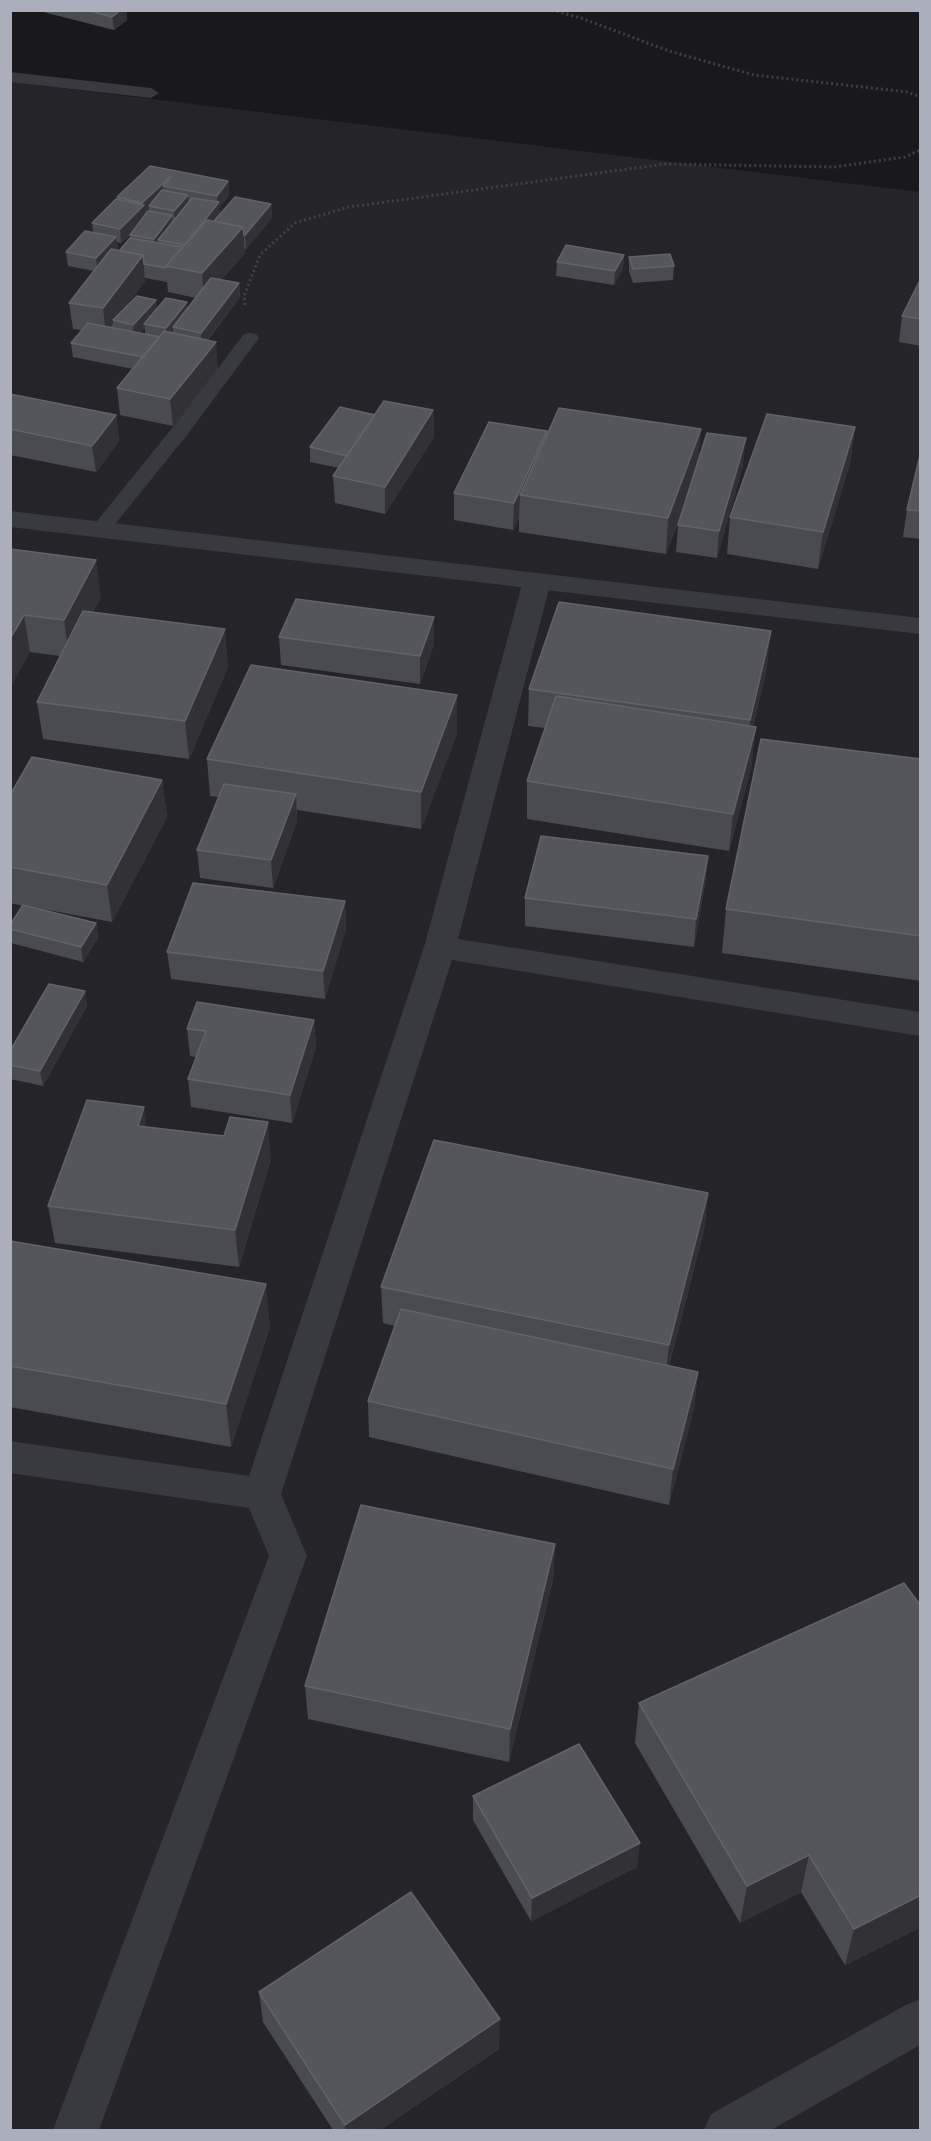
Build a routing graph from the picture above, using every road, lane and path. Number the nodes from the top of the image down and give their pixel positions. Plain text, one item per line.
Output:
1 (552, 10) edge
2 (10, 77) edge
3 (151, 93) dead end
4 (921, 96) edge
5 (921, 150) edge
6 (250, 338) joint
7 (10, 519) edge
8 (100, 530) junction
9 (537, 581) junction
10 (921, 626) edge
11 (440, 947) junction
12 (921, 1024) edge
13 (10, 1457) edge
14 (262, 1494) junction
15 (921, 2021) edge
16 (76, 2130) edge
17 (727, 2130) edge

1 - 4 path
2 - 3 lane
5 - 6 path
6 - 8 lane
7 - 8 street
8 - 9 street
9 - 10 street
9 - 11 street
11 - 12 street
11 - 14 street
13 - 14 street
14 - 16 street
15 - 17 street

